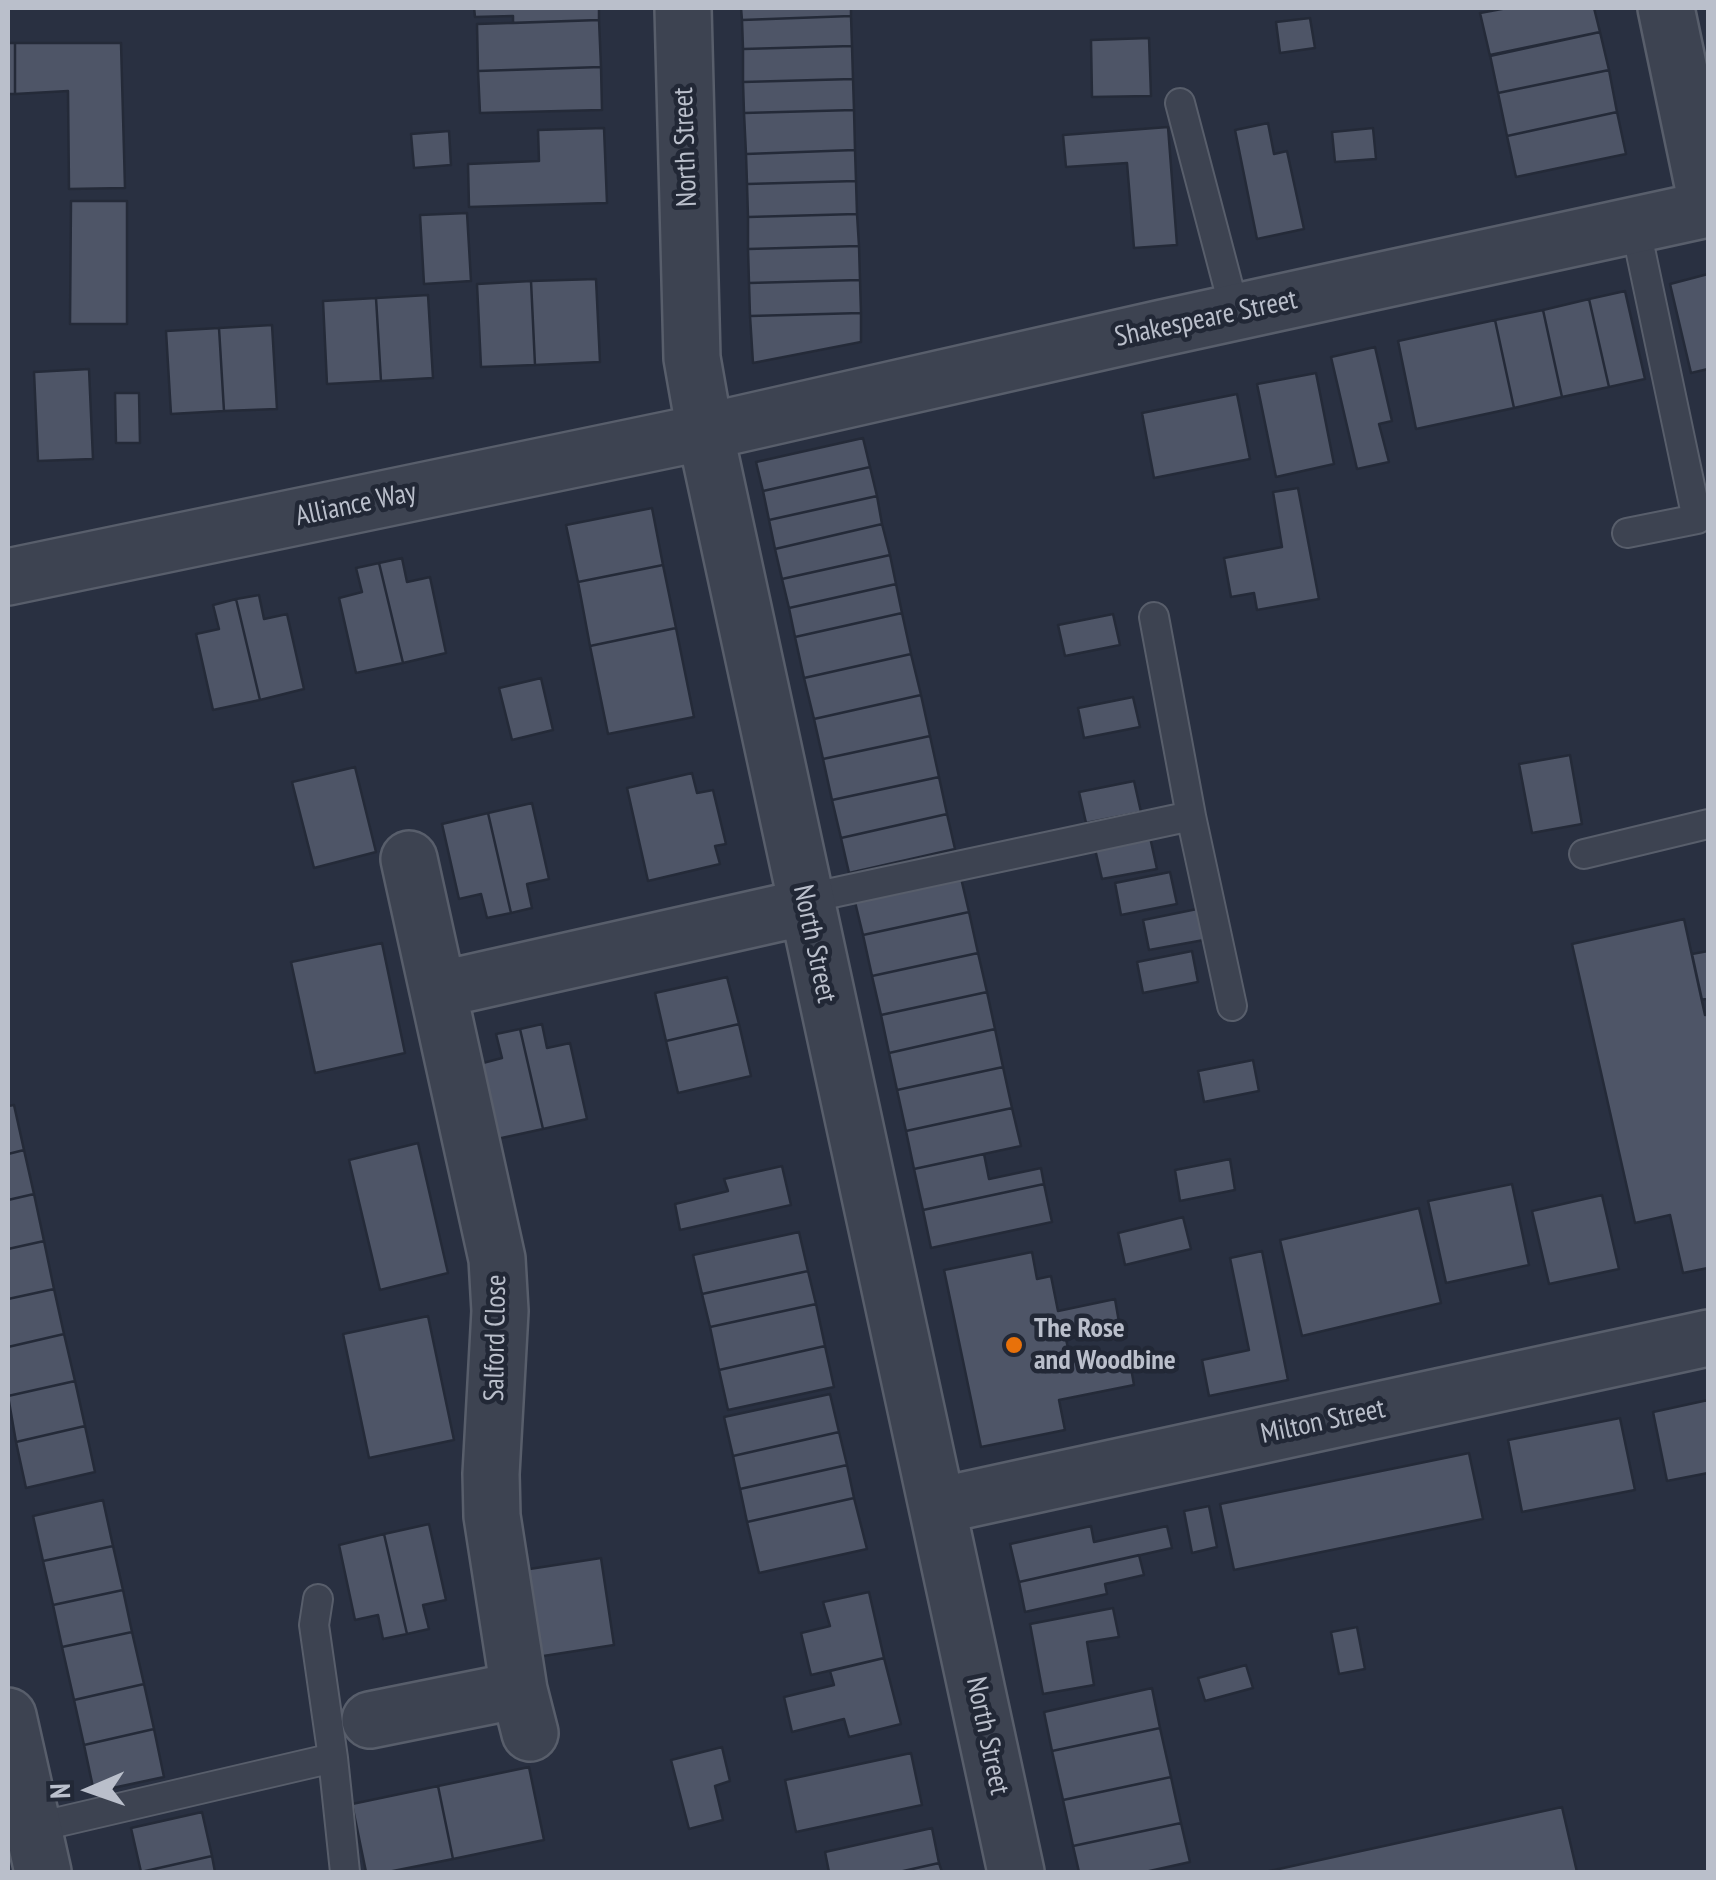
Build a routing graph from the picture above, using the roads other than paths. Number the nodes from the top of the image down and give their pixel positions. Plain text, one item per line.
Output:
1 (683, 8) edge
2 (1666, 8) edge
3 (1180, 103) dead end
4 (1708, 209) edge
5 (1635, 225) junction
6 (1235, 312) junction
7 (705, 432) junction
8 (1627, 533) dead end
9 (8, 577) edge
10 (1154, 617) dead end
11 (1192, 816) junction
12 (1708, 824) edge
13 (1584, 854) dead end
14 (408, 859) dead end
15 (805, 903) junction
16 (438, 990) junction
17 (1232, 1006) dead end
18 (1708, 1338) edge
19 (938, 1506) junction
20 (318, 1599) dead end
21 (8, 1716) edge
22 (352, 1738) junction
23 (38, 1850) edge
24 (345, 1872) edge
25 (1016, 1872) edge

1 - 7 street, North Street
2 - 4 street
3 - 6 lane
4 - 5 street, Shakespeare Street
5 - 6 street, Shakespeare Street
5 - 8 lane
6 - 7 street, Shakespeare Street
7 - 9 street, Alliance Way
7 - 15 street, North Street
10 - 11 lane
11 - 15 lane
11 - 17 lane
12 - 13 lane
14 - 16 street, Salford Close
15 - 16 street
15 - 19 street, North Street
16 - 22 street, Salford Close
18 - 19 street, Milton Street
19 - 25 street, North Street
20 - 22 lane
21 - 23 street
22 - 23 lane
22 - 24 lane

